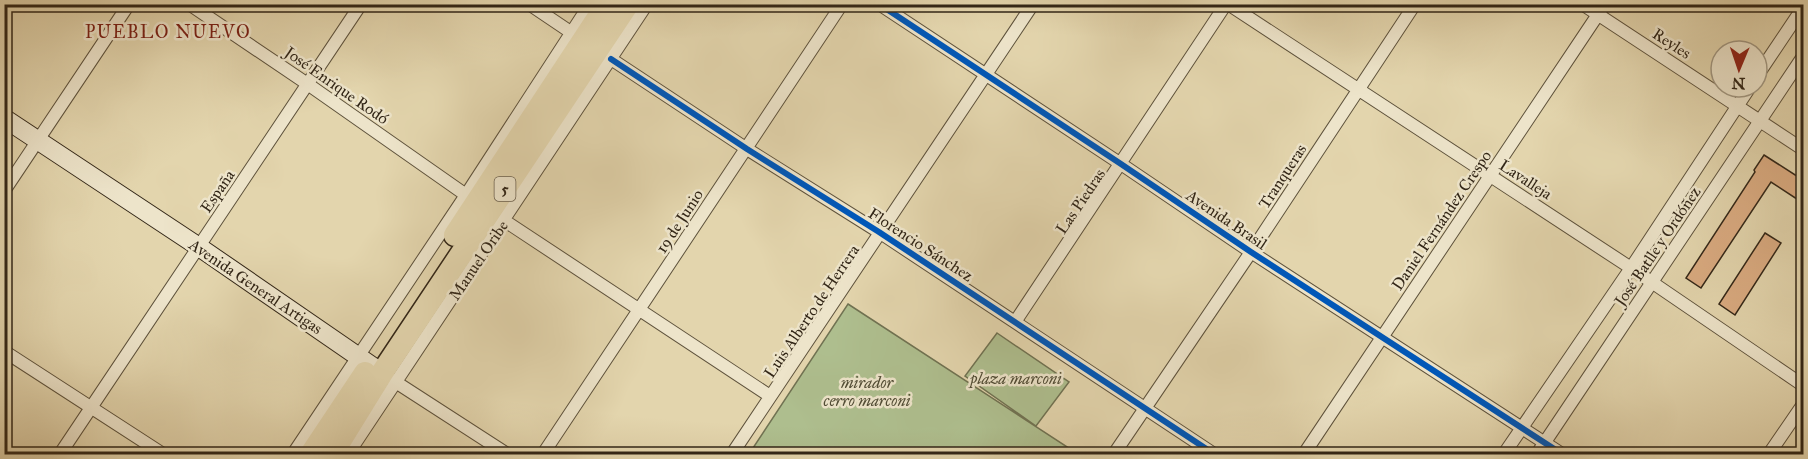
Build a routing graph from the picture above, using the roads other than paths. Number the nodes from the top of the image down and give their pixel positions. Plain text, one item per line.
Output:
1 (129, 4) edge
2 (189, 4) edge
3 (361, 4) edge
4 (529, 4) edge
5 (590, 4) edge
6 (607, 4) edge
7 (628, 4) edge
8 (647, 4) edge
9 (842, 4) edge
10 (879, 4) edge
11 (1033, 4) edge
12 (1227, 4) edge
13 (1415, 4) edge
14 (1582, 4) edge
15 (1803, 6) edge
16 (1602, 10) edge
17 (572, 33) junction
18 (1803, 55) edge
19 (1769, 58) edge
20 (611, 59) junction
21 (987, 75) junction
22 (309, 85) junction
23 (1359, 89) junction
24 (1742, 99) edge
25 (1738, 106) junction
26 (4, 118) edge
27 (1761, 121) junction
28 (39, 140) junction
29 (747, 149) junction
30 (1803, 150) edge
31 (1121, 164) junction
32 (1491, 175) junction
33 (4, 191) edge
34 (466, 195) junction
35 (505, 221) junction
36 (879, 232) junction
37 (200, 247) junction
38 (1251, 252) junction
39 (1631, 268) junction
40 (1653, 282) junction
41 (640, 310) junction
42 (1015, 322) junction
43 (1382, 337) junction
44 (4, 351) edge
45 (377, 369) junction
46 (1803, 386) edge
47 (770, 396) junction
48 (1803, 403) edge
49 (91, 408) junction
50 (1145, 409) junction
51 (1521, 428) junction
52 (1545, 443) junction
53 (60, 454) edge
54 (163, 454) edge
55 (293, 454) edge
56 (311, 454) edge
57 (332, 454) edge
58 (348, 454) edge
59 (507, 454) edge
60 (543, 454) edge
61 (732, 454) edge
62 (1114, 454) edge
63 (1214, 454) edge
64 (1304, 454) edge
65 (1504, 454) edge
66 (1538, 454) edge
67 (1562, 454) edge
68 (1769, 454) edge

1 - 28 street
2 - 22 street, José Enrique Rodó
3 - 22 street, España
4 - 17 street
5 - 17 street
6 - 45 highway, Manuel Oribe / 5
7 - 45 highway, Manuel Oribe / 5
8 - 20 street, Manuel Oribe
9 - 29 street, 19 de Junio
10 - 21 street, Avenida Brasil
11 - 21 street, Luis Alberto de Herrera
12 - 23 street, Lavalleja
12 - 31 street, Las Piedras
13 - 23 street, Tranqueras
14 - 16 street, Reyles
15 - 19 street
16 - 25 street, Reyles
16 - 32 street, Daniel Fernández Crespo
17 - 34 street
18 - 27 street, José Batlle y Ordóñez
20 - 29 street, Florencio Sánchez
20 - 35 street, Manuel Oribe
21 - 31 street, Avenida Brasil
21 - 36 street, Luis Alberto de Herrera
22 - 34 street, José Enrique Rodó
22 - 37 street, España
23 - 32 street, Lavalleja
23 - 38 street, Tranqueras
24 - 25 street, José Batlle y Ordóñez
25 - 27 street, Reyles
25 - 39 street, José Batlle y Ordóñez
26 - 28 main road, Avenida General Artigas
27 - 30 street, Reyles
27 - 40 street, José Batlle y Ordóñez
28 - 33 street
28 - 37 main road, Avenida General Artigas
29 - 36 street, Florencio Sánchez
29 - 41 street, 19 de Junio
31 - 38 street, Avenida Brasil
31 - 42 street, Las Piedras
32 - 39 street, Lavalleja
32 - 43 street, Daniel Fernández Crespo
34 - 45 street
35 - 41 street
35 - 45 street, Manuel Oribe
36 - 42 street, Florencio Sánchez
36 - 47 street, Luis Alberto de Herrera
37 - 45 main road, Avenida General Artigas
37 - 49 street, España
38 - 43 street, Avenida Brasil
38 - 50 street, Tranqueras
39 - 40 street, Lavalleja
39 - 51 street, José Batlle y Ordóñez
40 - 46 street, Lavalleja
40 - 52 street, José Batlle y Ordóñez
41 - 47 street
41 - 60 street, 19 de Junio
42 - 50 street, Florencio Sánchez
43 - 51 street, Avenida Brasil
43 - 64 street, Daniel Fernández Crespo
44 - 49 street
45 - 55 street
45 - 56 highway, Manuel Oribe / 5
45 - 57 highway, Manuel Oribe / 5
45 - 58 street, Manuel Oribe
45 - 59 street, Avenida General Artigas
47 - 61 street, Luis Alberto de Herrera
48 - 68 street
49 - 53 street, España
49 - 54 street
50 - 62 street, Tranqueras
50 - 63 street, Florencio Sánchez
51 - 52 street, Avenida Brasil
51 - 65 street, José Batlle y Ordóñez
52 - 66 street, José Batlle y Ordóñez
52 - 67 street, Avenida Brasil

